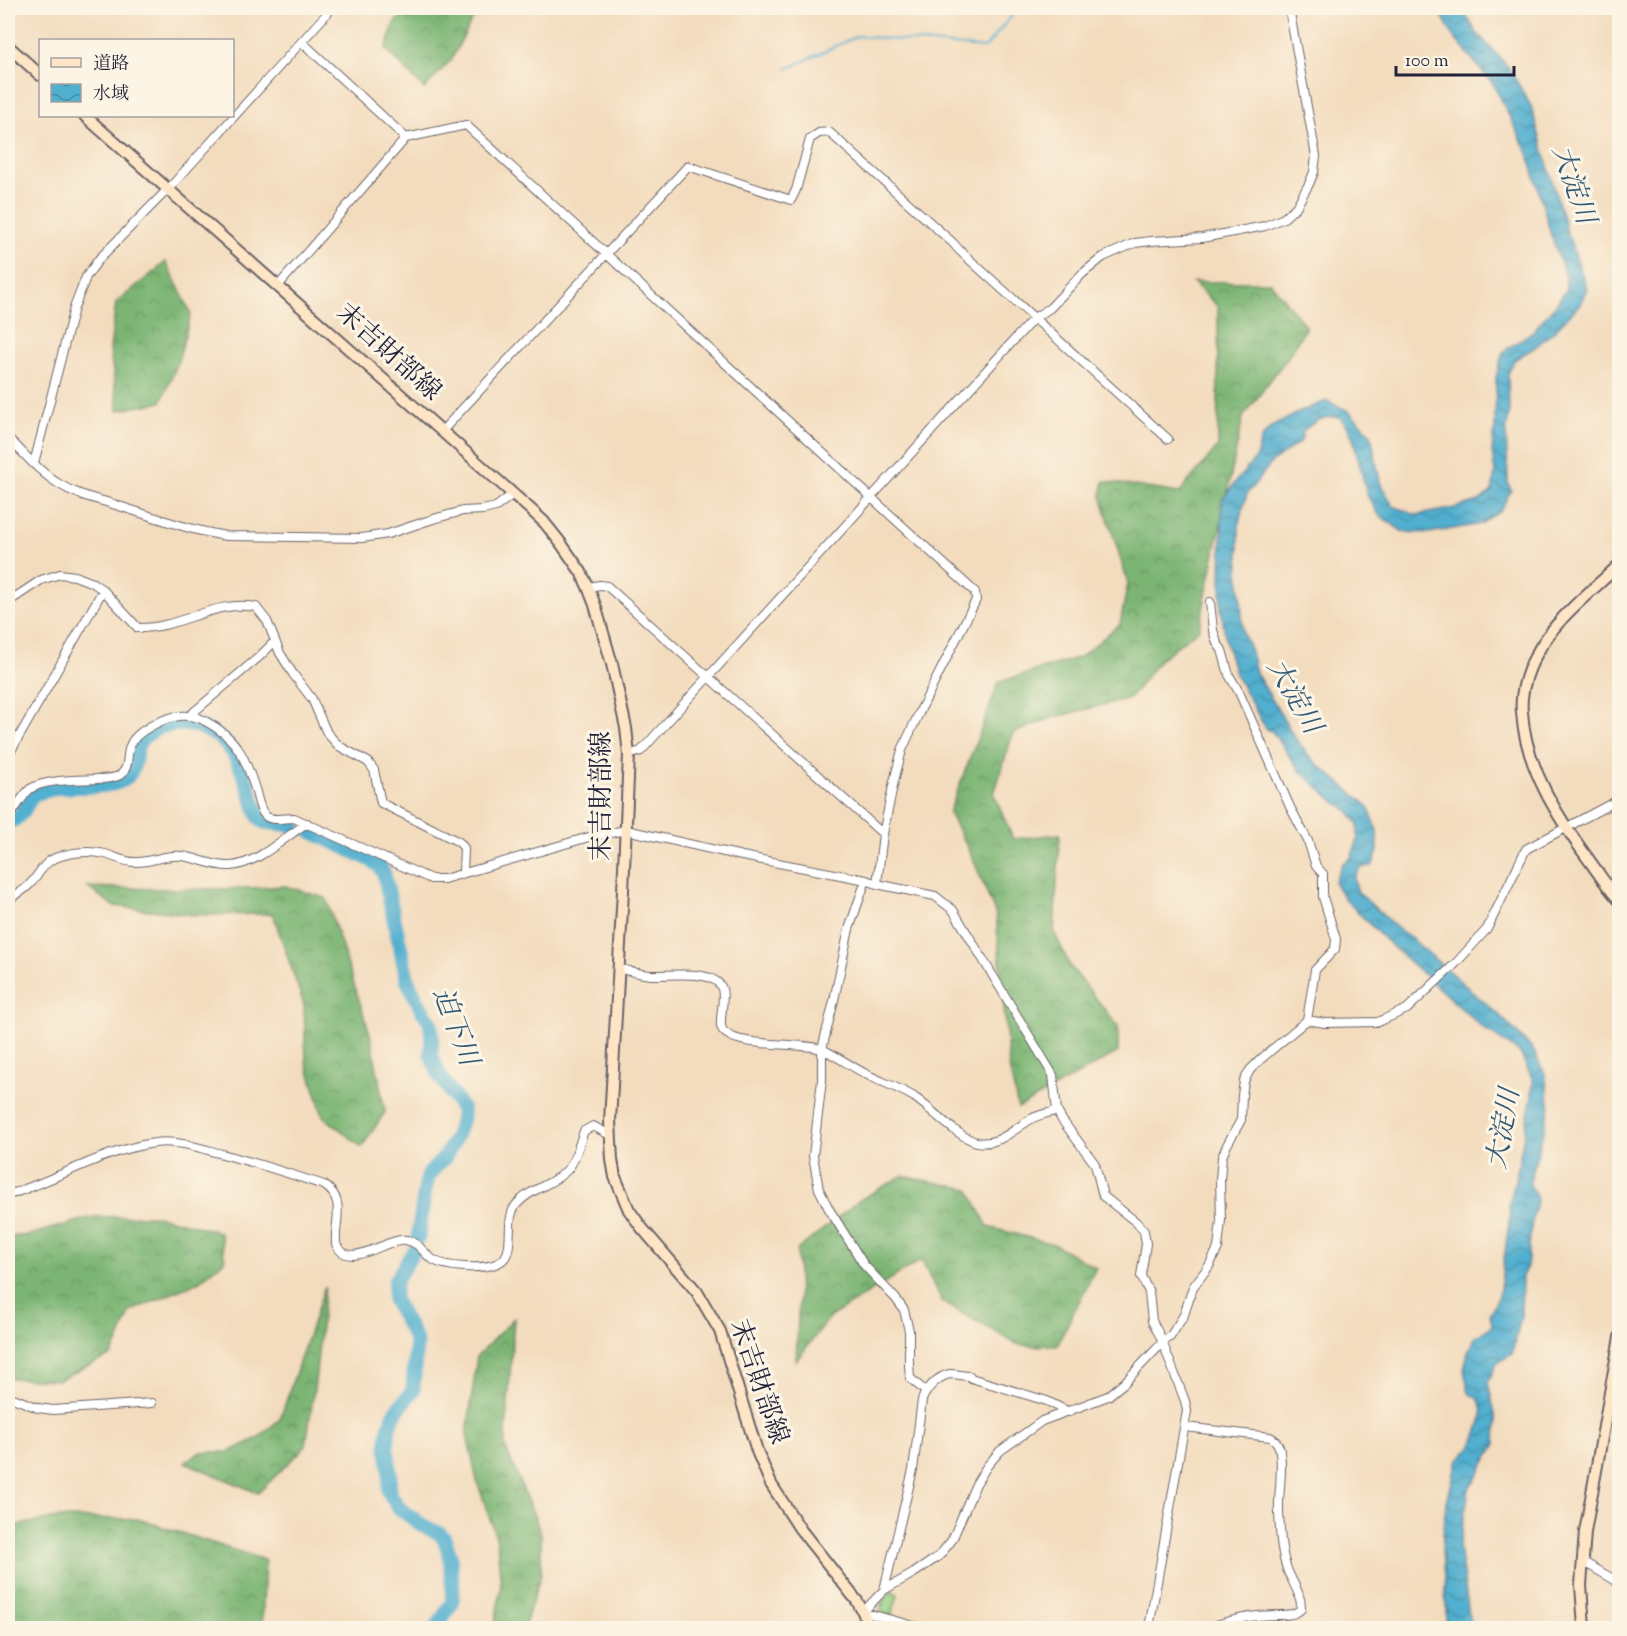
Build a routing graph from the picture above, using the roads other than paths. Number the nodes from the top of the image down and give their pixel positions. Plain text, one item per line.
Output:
1 (332, 8) edge
2 (1289, 8) edge
3 (302, 42) junction
4 (8, 45) edge
5 (39, 74) edge
6 (234, 116) edge
7 (86, 117) edge
8 (233, 117) edge
9 (406, 138) junction
10 (167, 189) junction
11 (605, 253) junction
12 (278, 286) junction
13 (1034, 318) junction
14 (442, 431) junction
15 (8, 438) edge
16 (1168, 439) dead end
17 (33, 463) junction
18 (513, 494) junction
19 (871, 496) junction
20 (1620, 564) edge
21 (588, 587) junction
22 (103, 590) junction
23 (8, 602) edge
24 (1209, 602) dead end
25 (275, 641) junction
26 (708, 677) junction
27 (189, 716) junction
28 (629, 755) junction
29 (8, 756) edge
30 (1620, 799) edge
31 (8, 815) edge
32 (307, 823) junction
33 (1565, 828) junction
34 (626, 830) junction
35 (883, 834) junction
36 (463, 873) junction
37 (866, 880) junction
38 (877, 884) junction
39 (8, 900) edge
40 (1620, 901) edge
41 (618, 968) junction
42 (1307, 1020) junction
43 (822, 1049) junction
44 (1057, 1111) junction
45 (610, 1136) junction
46 (8, 1195) edge
47 (1620, 1337) edge
48 (1163, 1342) junction
49 (925, 1391) junction
50 (8, 1399) edge
51 (152, 1403) dead end
52 (1069, 1412) junction
53 (1185, 1427) junction
54 (1582, 1561) junction
55 (1620, 1583) edge
56 (884, 1590) junction
57 (863, 1612) junction
58 (869, 1629) edge
59 (921, 1629) edge
60 (1149, 1629) edge
61 (1208, 1629) edge
62 (1584, 1629) edge

1 - 3 street
2 - 13 street
3 - 6 street
3 - 9 street
4 - 5 main road
7 - 10 main road, 末吉財部線
8 - 10 street
9 - 11 street
9 - 12 street
10 - 12 main road, 末吉財部線
10 - 17 street
11 - 13 street
11 - 14 street
11 - 19 street
12 - 14 main road, 末吉財部線
13 - 16 street
13 - 19 street
14 - 18 main road, 末吉財部線
15 - 17 street
17 - 18 street
18 - 21 main road, 末吉財部線
19 - 26 street
19 - 35 street
20 - 33 main road
21 - 26 street
21 - 28 main road, 末吉財部線
22 - 23 street
22 - 25 street
22 - 29 street
24 - 42 street
25 - 27 street
25 - 36 street
26 - 28 street
26 - 35 street
27 - 31 street
27 - 32 street
28 - 34 main road, 末吉財部線
30 - 33 street
32 - 36 street
32 - 39 street
33 - 40 main road
33 - 42 street
34 - 36 street
34 - 37 street
34 - 41 main road, 末吉財部線
35 - 38 street
37 - 38 street
37 - 43 street
38 - 44 street
41 - 43 street
41 - 45 main road, 末吉財部線
42 - 48 street
43 - 44 street
43 - 49 street
44 - 48 street
45 - 46 street
45 - 57 main road, 末吉財部線
47 - 54 main road
48 - 52 street
48 - 53 street
49 - 52 street
49 - 56 street
50 - 51 street
52 - 56 street
53 - 60 street
53 - 61 street
54 - 55 street
54 - 62 main road
56 - 57 street
57 - 58 main road, 末吉財部線
57 - 59 street

